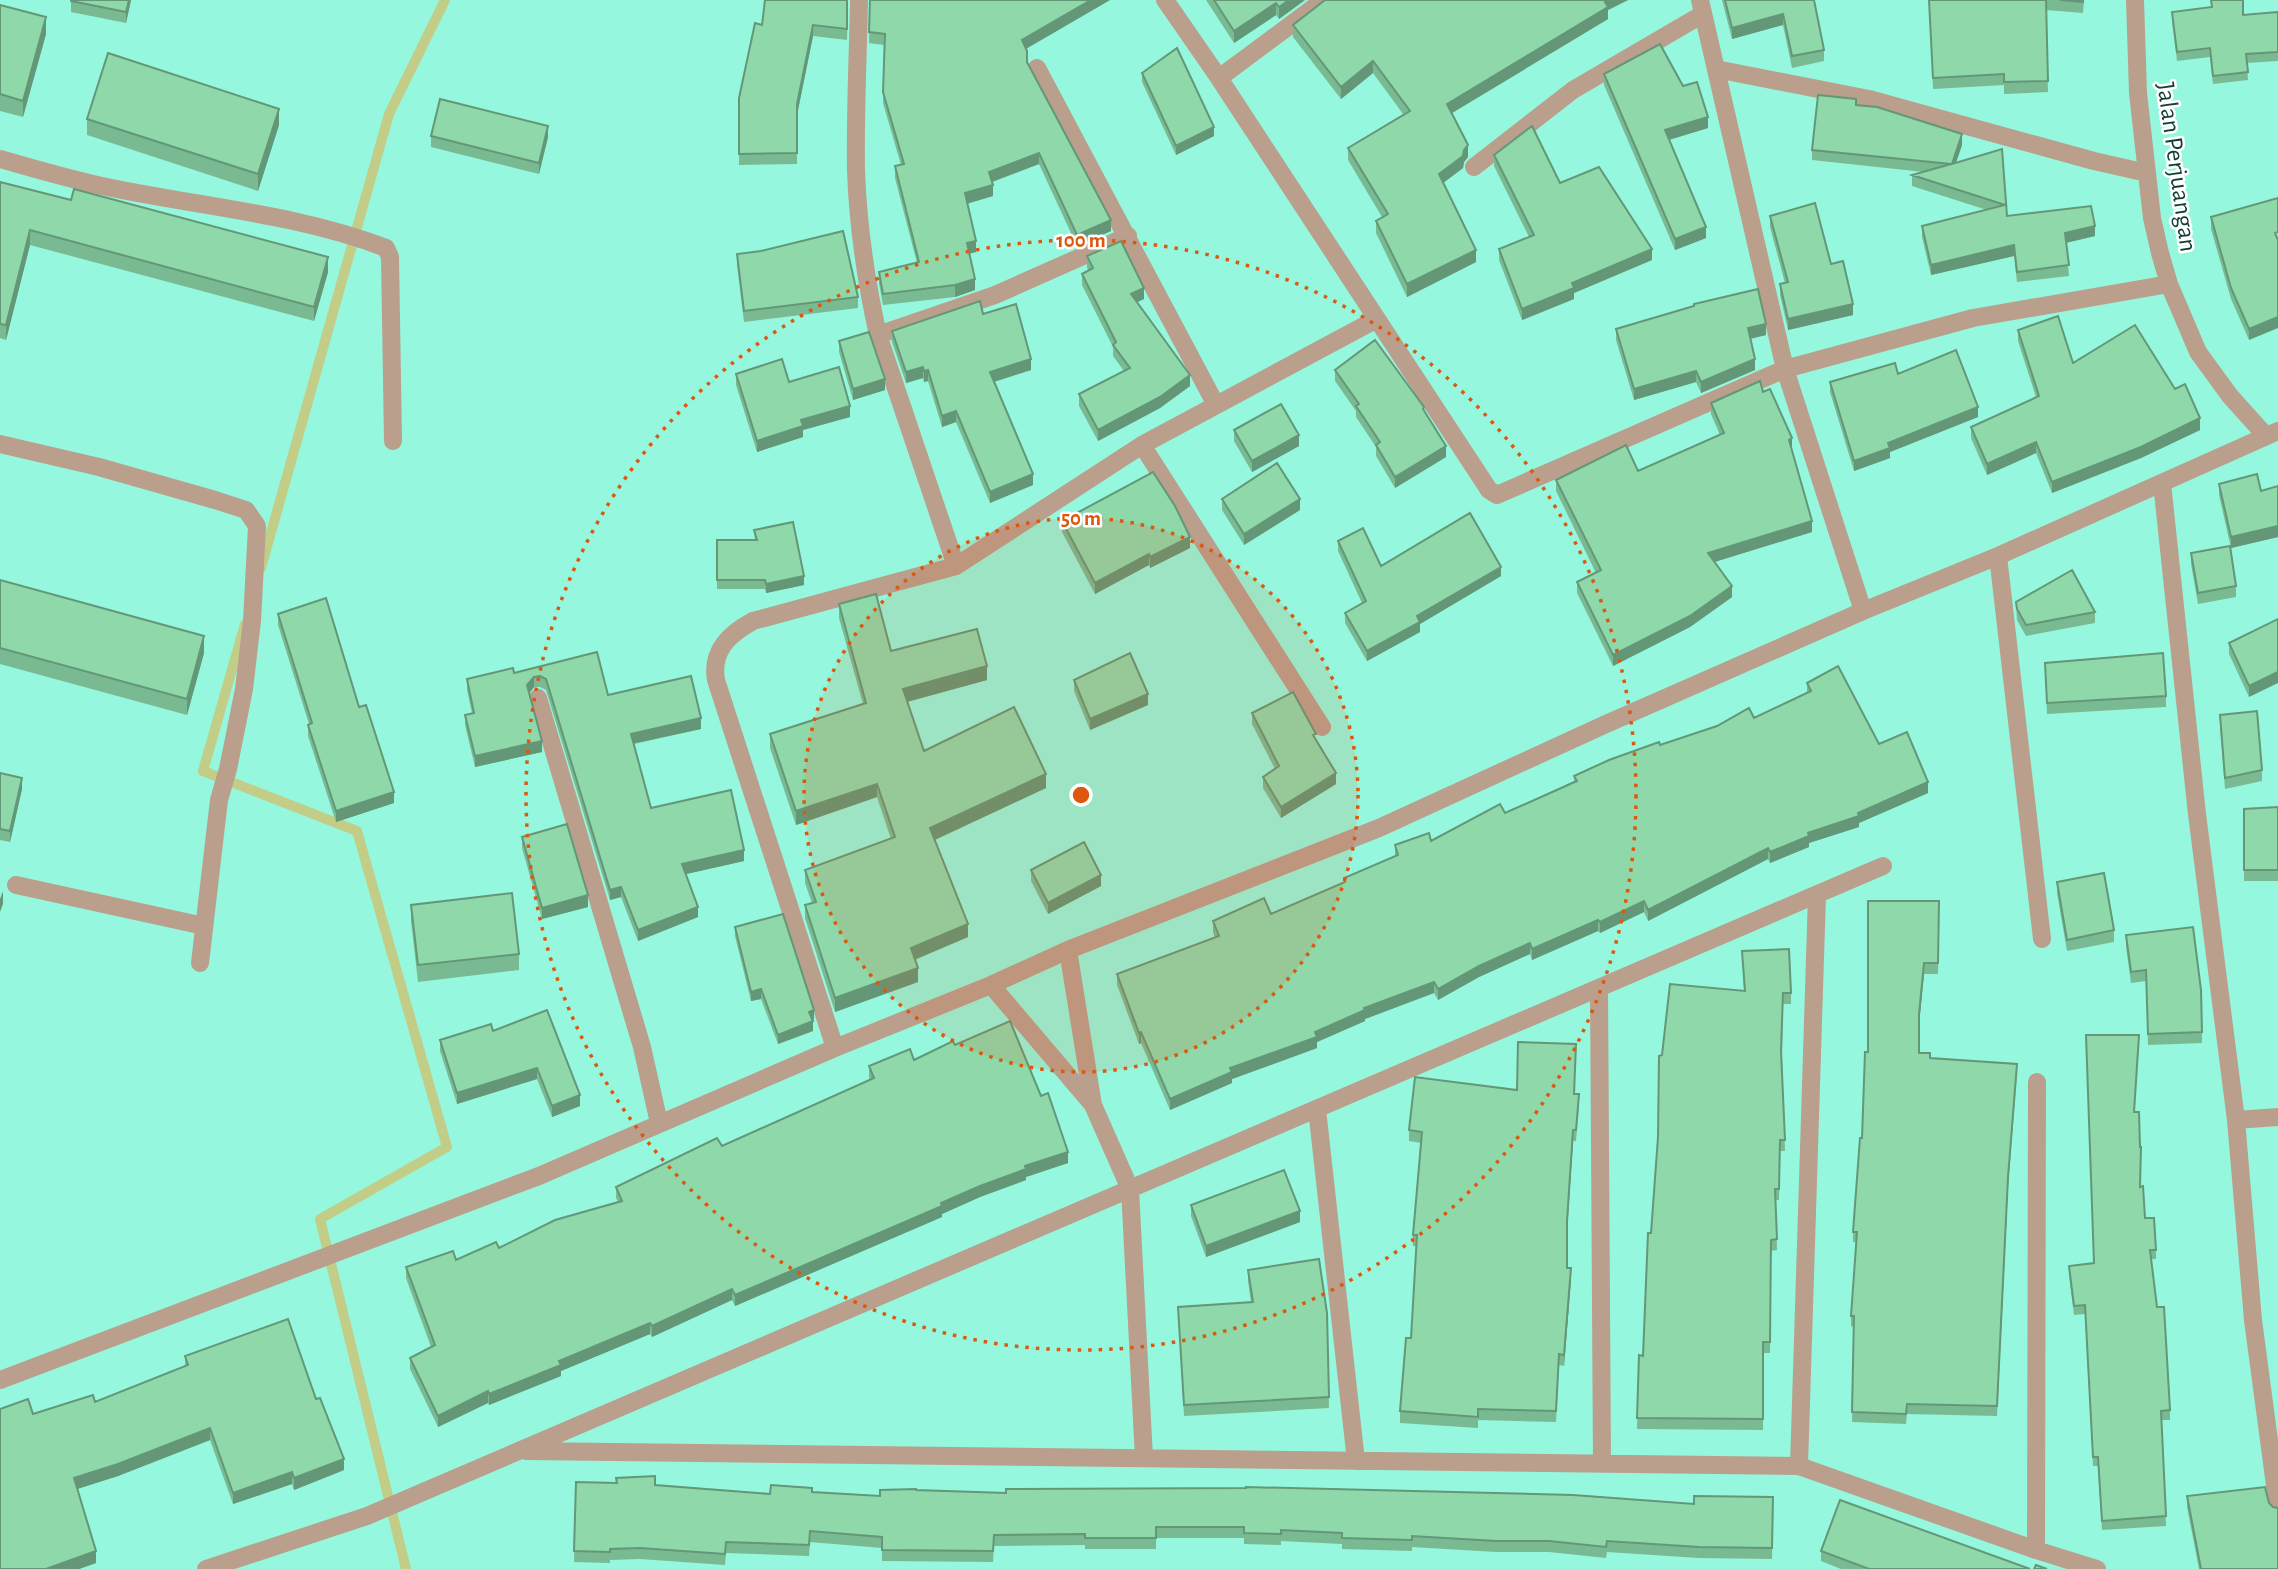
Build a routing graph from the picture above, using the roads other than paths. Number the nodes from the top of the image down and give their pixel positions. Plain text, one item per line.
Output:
1 (859, 0) edge
2 (1165, 0) edge
3 (1324, 0) edge
4 (2135, 0) edge
5 (1702, 7) edge
6 (1037, 68) dead end
7 (1716, 69) junction
8 (1219, 78) junction
9 (0, 159) edge
10 (1474, 167) dead end
11 (2147, 173) junction
12 (1128, 236) junction
13 (2169, 284) junction
14 (1375, 320) junction
15 (878, 334) junction
16 (1785, 369) junction
17 (1216, 405) junction
18 (2272, 433) edge
19 (393, 441) dead end
20 (0, 443) edge
21 (1142, 445) junction
22 (2162, 482) junction
23 (1998, 556) junction
24 (956, 566) junction
25 (1863, 611) junction
26 (538, 698) dead end
27 (1322, 727) dead end
28 (1883, 866) dead end
29 (16, 886) dead end
30 (1817, 895) junction
31 (204, 926) junction
32 (2042, 939) dead end
33 (1068, 950) junction
34 (200, 962) dead end
35 (991, 985) junction
36 (1599, 988) junction
37 (835, 1048) junction
38 (2037, 1082) dead end
39 (1094, 1105) junction
40 (1317, 1109) junction
41 (2278, 1117) edge
42 (2236, 1120) junction
43 (659, 1124) junction
44 (1130, 1189) junction
45 (0, 1380) edge
46 (519, 1451) junction
47 (1144, 1458) junction
48 (1356, 1461) junction
49 (1602, 1463) junction
50 (1799, 1466) junction
51 (2278, 1508) edge
52 (2036, 1550) junction
53 (206, 1569) edge
54 (2097, 1569) edge

1 - 15 street
2 - 8 street
3 - 8 street
4 - 11 street, Jalan Perjuangan
5 - 7 street
5 - 10 street
6 - 12 street
7 - 11 street
7 - 16 street
8 - 14 street
9 - 19 street
11 - 13 street, Jalan Perjuangan
12 - 15 street
12 - 17 street
13 - 16 street
13 - 18 street, Jalan Perjuangan
14 - 16 street
14 - 17 street
15 - 24 street
16 - 25 street
17 - 21 street
18 - 22 street
20 - 31 street
21 - 24 street
21 - 27 street
22 - 23 street
22 - 42 street
23 - 25 street
23 - 32 street
24 - 37 street
25 - 33 street
26 - 43 street
28 - 30 street
29 - 31 street
30 - 36 street
30 - 50 street
31 - 34 street
33 - 35 street
33 - 39 street
35 - 37 street
35 - 39 street
36 - 40 street
36 - 49 street
37 - 43 street
38 - 52 street
39 - 44 street
40 - 44 street
40 - 48 street
41 - 42 street
42 - 51 street
43 - 45 street
44 - 46 street
44 - 47 street
46 - 47 street
46 - 53 street
47 - 48 street
48 - 49 street
49 - 50 street
50 - 52 street
52 - 54 street

